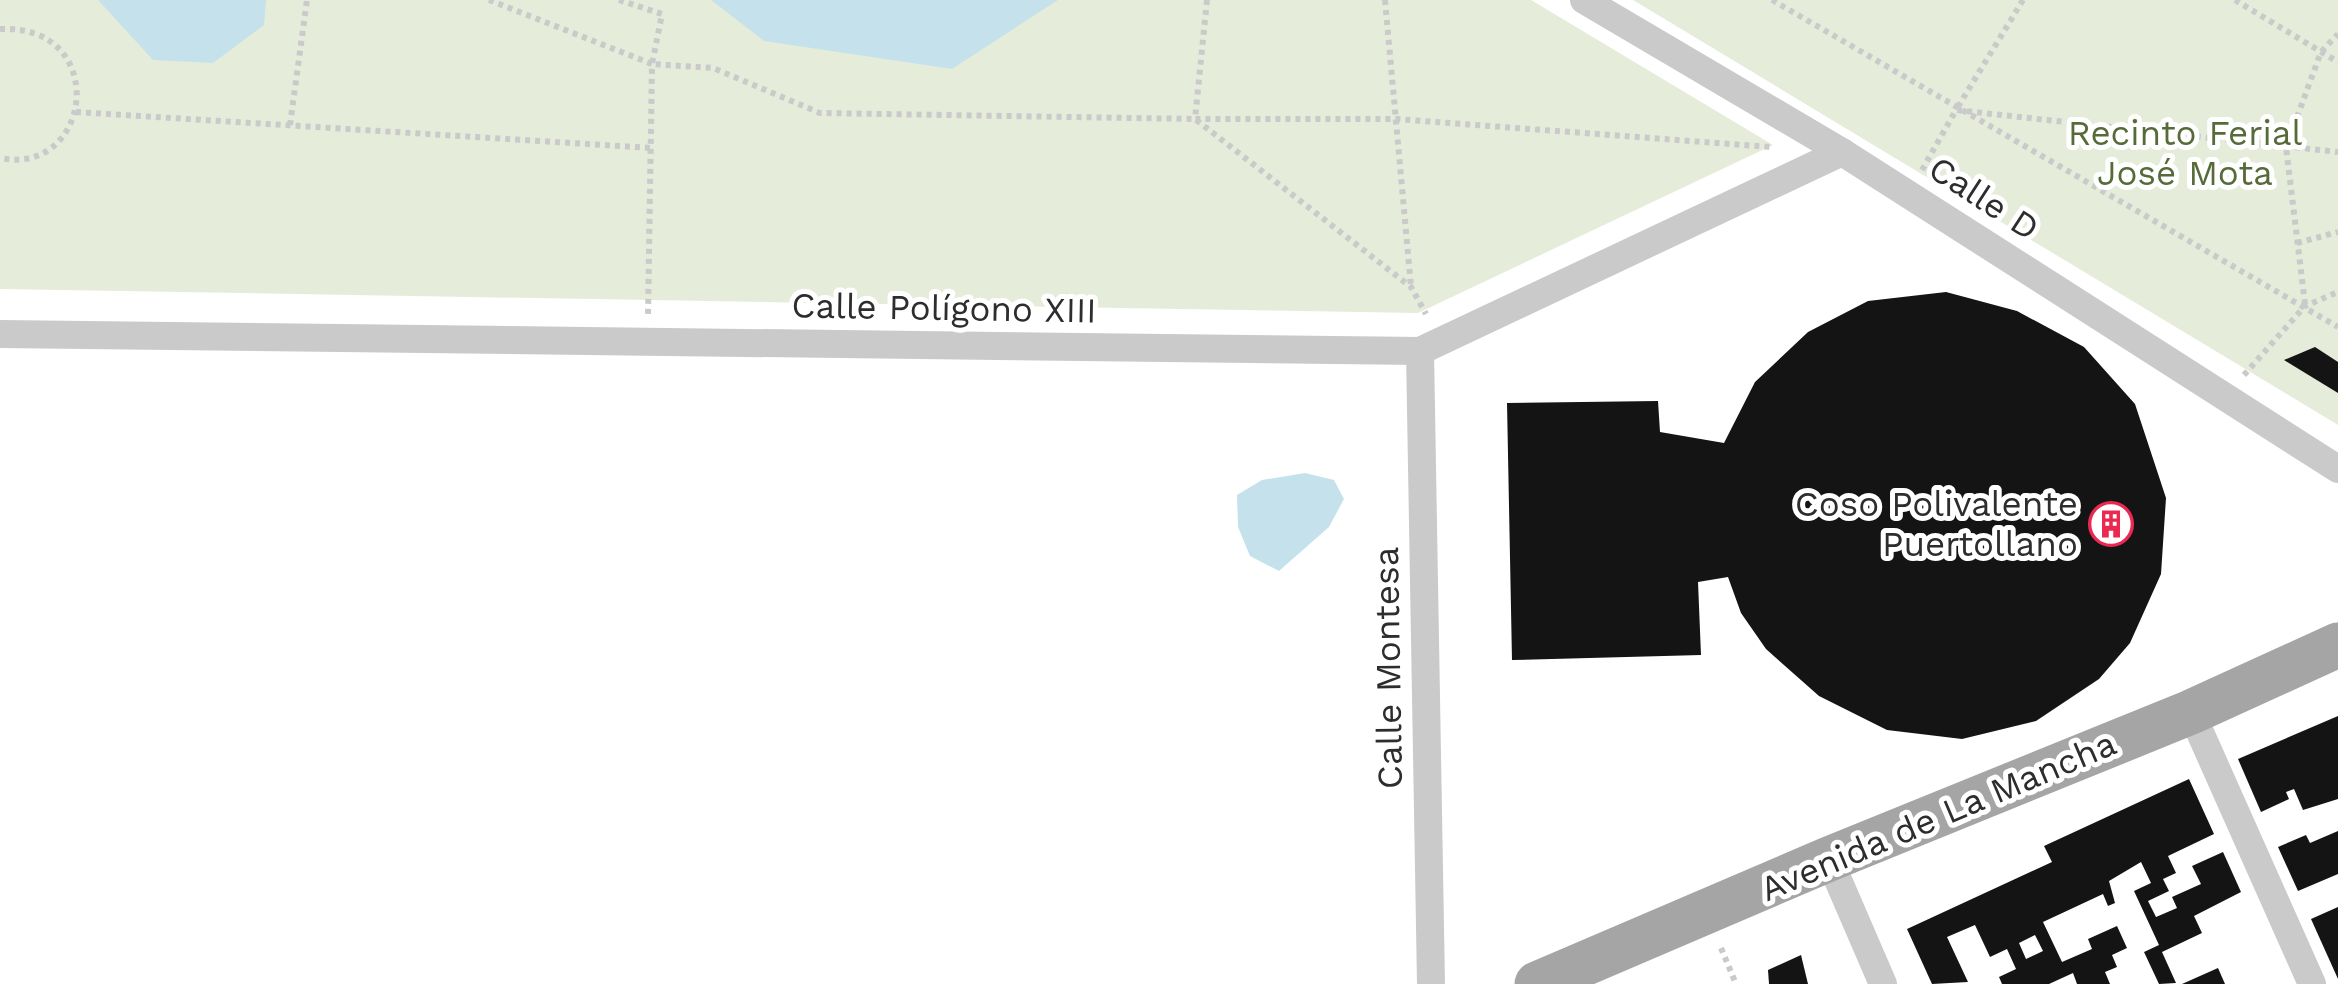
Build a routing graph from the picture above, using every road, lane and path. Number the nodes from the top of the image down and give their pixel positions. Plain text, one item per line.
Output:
1 (308, 0) edge
2 (489, 0) edge
3 (618, 0) edge
4 (1207, 0) edge
5 (1385, 0) edge
6 (1584, 0) edge
7 (1772, 0) edge
8 (2023, 0) edge
9 (2235, 0) edge
10 (0, 30) edge
11 (2338, 34) edge
12 (2321, 52) junction
13 (2338, 62) edge
14 (652, 64) junction
15 (1956, 110) junction
16 (76, 112) junction
17 (1195, 119) junction
18 (1396, 119) junction
19 (290, 125) junction
20 (2286, 147) junction
21 (651, 148) junction
22 (1842, 152) junction
23 (2338, 152) edge
24 (0, 158) edge
25 (1908, 194) junction
26 (2338, 232) edge
27 (2298, 242) junction
28 (1411, 286) junction
29 (2338, 292) edge
30 (2305, 306) junction
31 (2338, 327) edge
32 (0, 334) edge
33 (648, 342) junction
34 (1431, 346) junction
35 (2230, 400) junction
36 (2338, 469) edge
37 (2338, 646) edge
38 (2191, 712) junction
39 (1829, 858) junction
40 (1431, 984) edge
41 (1537, 984) edge
42 (1883, 984) edge
43 (2312, 984) edge

1 - 19 path
2 - 14 path
3 - 14 path
4 - 17 path
5 - 18 path
6 - 22 street, Calle D
7 - 15 path
8 - 15 path
9 - 12 path
10 - 16 path
11 - 12 path
12 - 13 path
12 - 20 path
14 - 17 path
14 - 21 path
15 - 20 path
15 - 25 path
15 - 30 path
16 - 19 path
16 - 24 path
17 - 18 path
17 - 28 path
18 - 22 path
18 - 28 path
19 - 21 path
20 - 23 path
20 - 27 path
21 - 33 path
22 - 25 street, Calle D
22 - 34 street, Calle Polígono XIII
25 - 35 street, Calle D
26 - 27 path
27 - 30 path
28 - 34 path
29 - 30 path
30 - 31 path
30 - 35 path
32 - 33 street, Calle Polígono XIII
33 - 34 street, Calle Polígono XIII
34 - 40 street, Calle Montesa
35 - 36 street, Calle D
37 - 38 main road, Avenida de La Mancha
38 - 39 main road, Avenida de La Mancha
38 - 43 street
39 - 41 main road, Avenida de La Mancha
39 - 42 street

